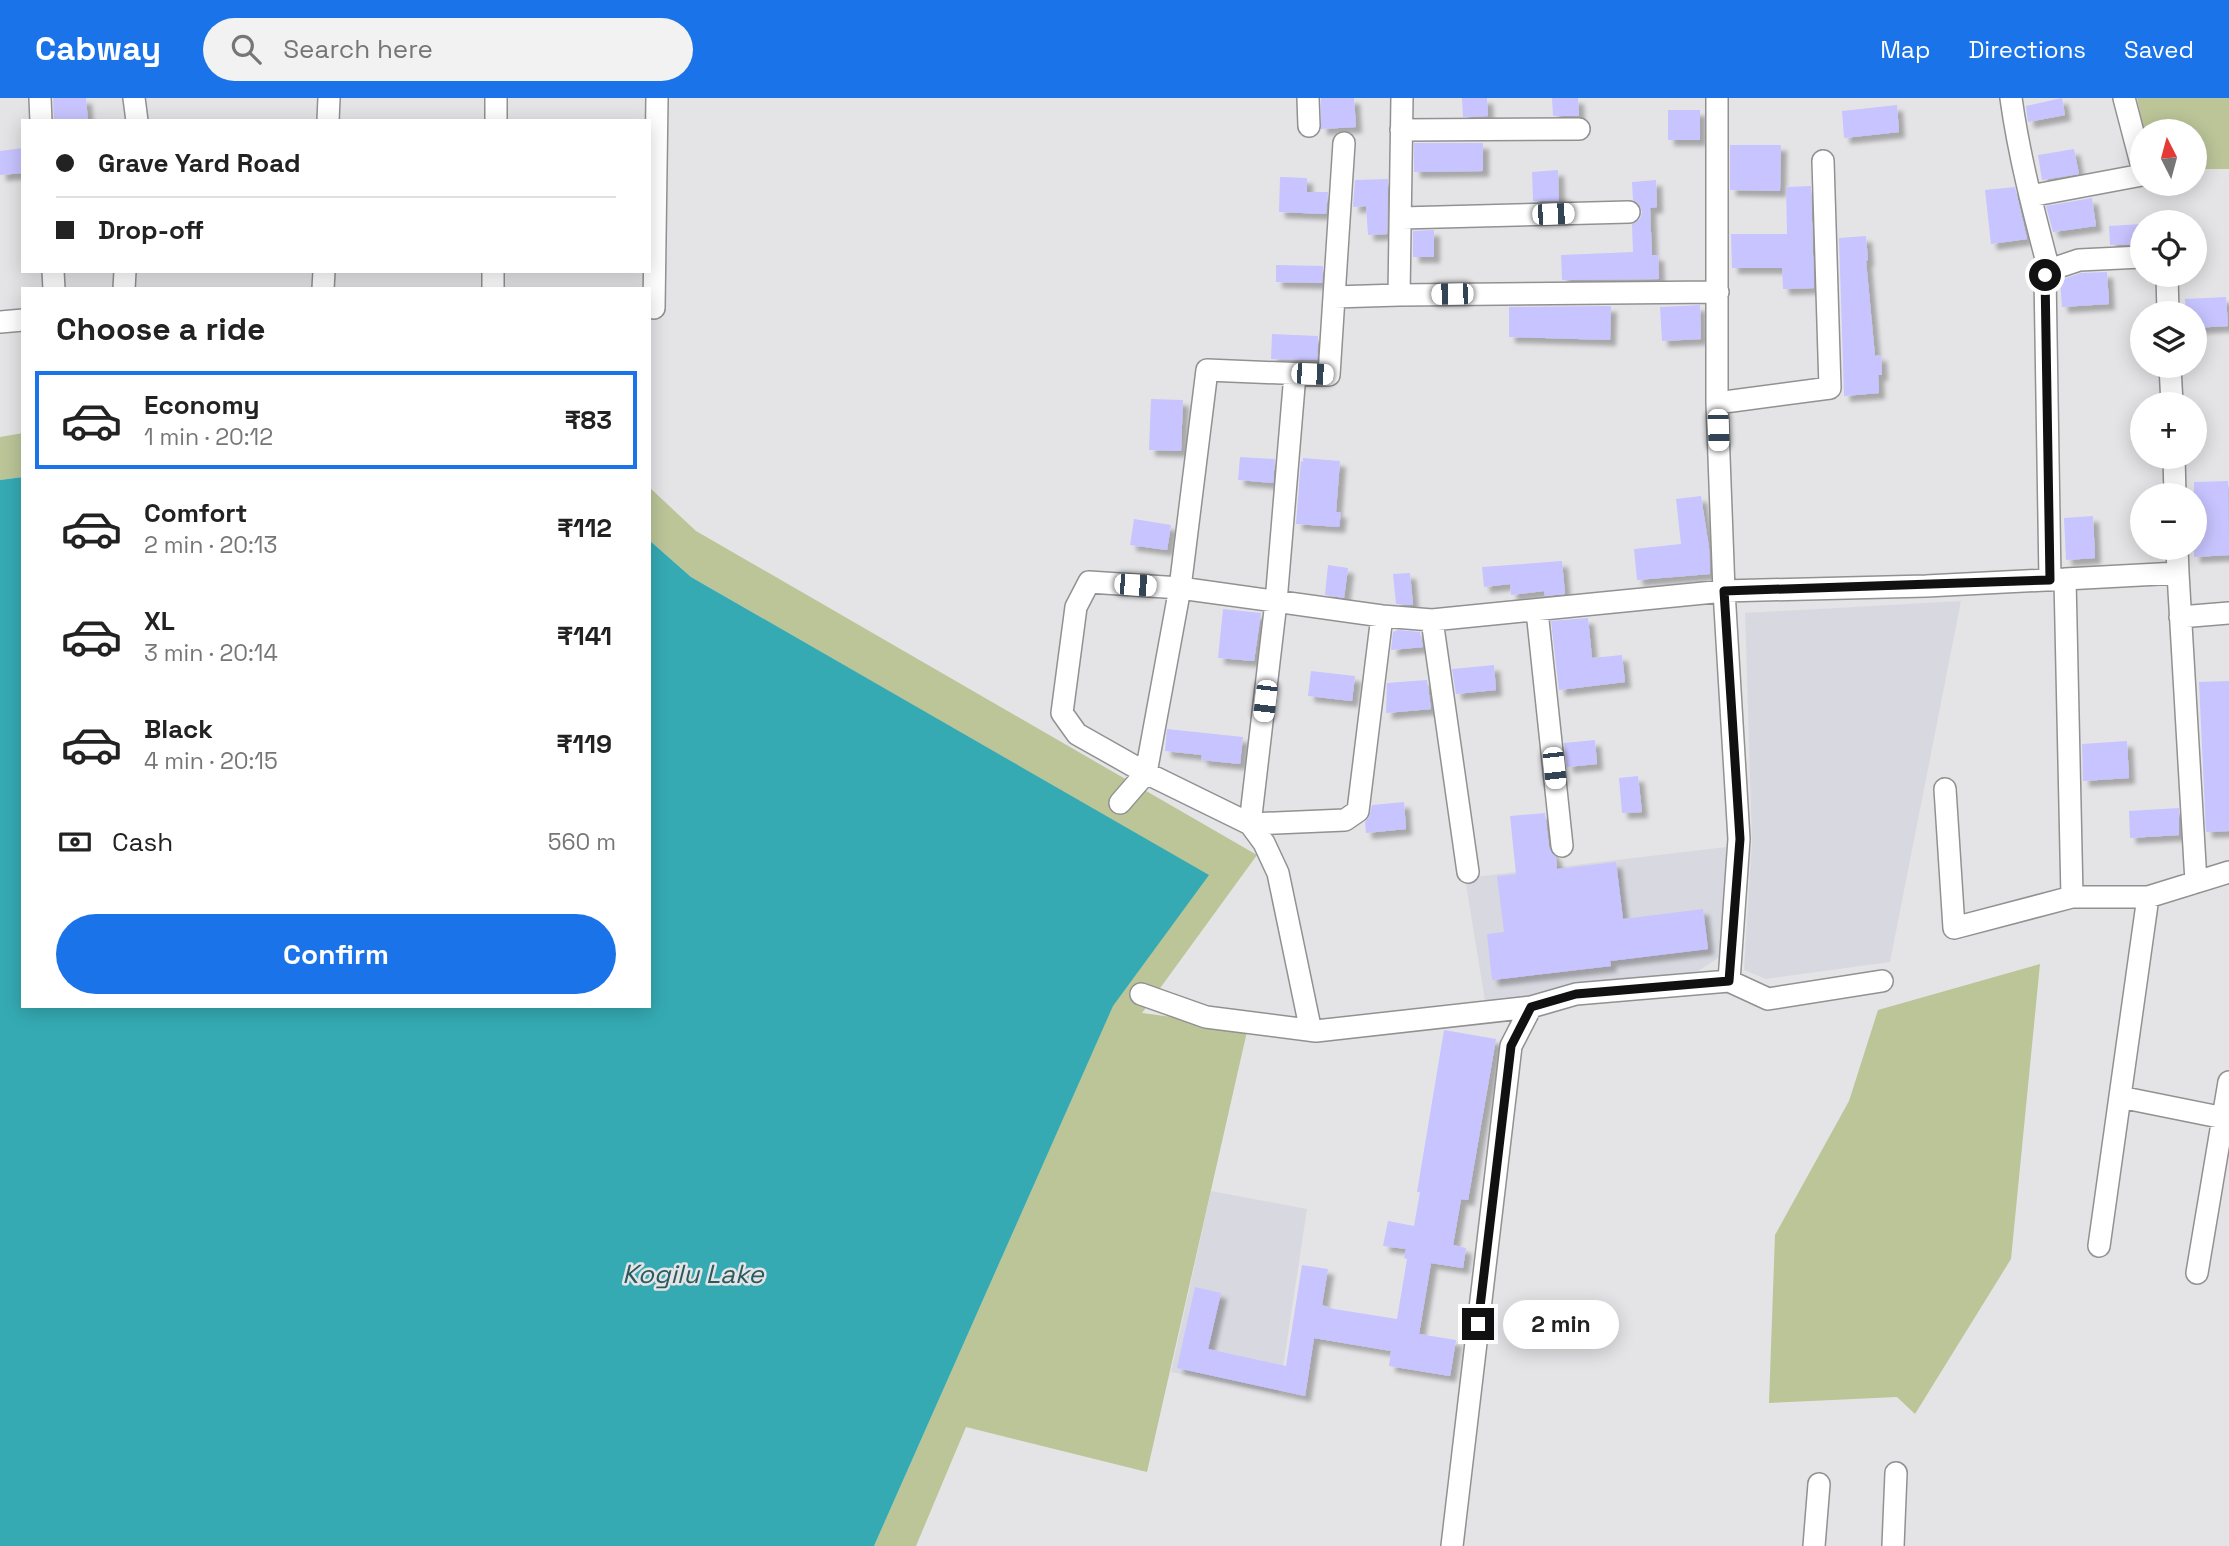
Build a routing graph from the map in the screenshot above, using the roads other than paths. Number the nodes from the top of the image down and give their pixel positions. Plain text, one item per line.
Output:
1 (40, 98) edge
2 (134, 98) edge
3 (329, 98) edge
4 (496, 98) edge
5 (656, 98) edge
6 (1308, 98) edge
7 (1402, 98) edge
8 (1717, 98) edge
9 (2011, 98) edge
10 (2124, 98) edge
11 (41, 119) edge
12 (137, 119) edge
13 (328, 119) edge
14 (496, 119) edge
15 (2130, 121) edge
16 (1309, 126) dead end
17 (1579, 129) dead end
18 (1401, 130) junction
19 (1344, 143) dead end
20 (1824, 161) dead end
21 (2130, 177) edge
22 (2030, 196) junction
23 (1629, 212) dead end
24 (1401, 218) junction
25 (2130, 258) edge
26 (2049, 270) junction
27 (1718, 292) junction
28 (1399, 295) junction
29 (1334, 297) junction
30 (654, 308) dead end
31 (21, 320) edge
32 (0, 322) edge
33 (1295, 374) junction
34 (1717, 403) junction
35 (2177, 560) edge
36 (2178, 573) junction
37 (2057, 580) junction
38 (1180, 588) junction
39 (1724, 591) junction
40 (1276, 602) junction
41 (1537, 611) junction
42 (2229, 613) edge
43 (1382, 616) junction
44 (2180, 617) junction
45 (1432, 620) junction
46 (1146, 774) junction
47 (1945, 789) dead end
48 (1120, 803) dead end
49 (1250, 824) junction
50 (1562, 846) dead end
51 (1468, 872) dead end
52 (2229, 872) edge
53 (2196, 882) junction
54 (2072, 897) junction
55 (2148, 897) junction
56 (1729, 981) junction
57 (1882, 981) dead end
58 (1141, 994) dead end
59 (1531, 1007) junction
60 (1308, 1022) dead end
61 (2229, 1083) edge
62 (2120, 1097) junction
63 (2226, 1118) edge
64 (2099, 1246) dead end
65 (2197, 1273) dead end
66 (1896, 1474) dead end
67 (1819, 1484) dead end
68 (1452, 1546) edge
69 (1814, 1546) edge
70 (1893, 1546) edge

1 - 11 street
2 - 12 street
3 - 13 street
4 - 14 street
5 - 30 street
6 - 16 street
7 - 18 street
8 - 27 street
9 - 22 street
10 - 15 street
17 - 18 street
18 - 24 street
19 - 29 street
20 - 34 street
21 - 22 street
22 - 26 street
23 - 24 street
24 - 28 street
25 - 26 street
26 - 37 street
27 - 28 street
27 - 34 street
28 - 29 street
29 - 33 street
31 - 32 street
33 - 38 street
33 - 40 street
34 - 39 street
35 - 36 street
36 - 37 street
36 - 44 street
37 - 39 street
37 - 54 street
38 - 40 street
38 - 46 street
38 - 46 street
39 - 41 street
39 - 56 street
40 - 43 street
40 - 49 street
41 - 45 street
41 - 50 street
42 - 44 street
43 - 45 street
43 - 49 street
44 - 53 street
45 - 51 street
46 - 48 street
46 - 49 street
47 - 54 street
49 - 60 street
52 - 53 street
53 - 55 street
54 - 55 street
55 - 62 street
56 - 57 street
56 - 59 street
58 - 59 street
59 - 68 street
61 - 63 street
62 - 63 street
62 - 64 street
63 - 65 street
66 - 70 street
67 - 69 street

